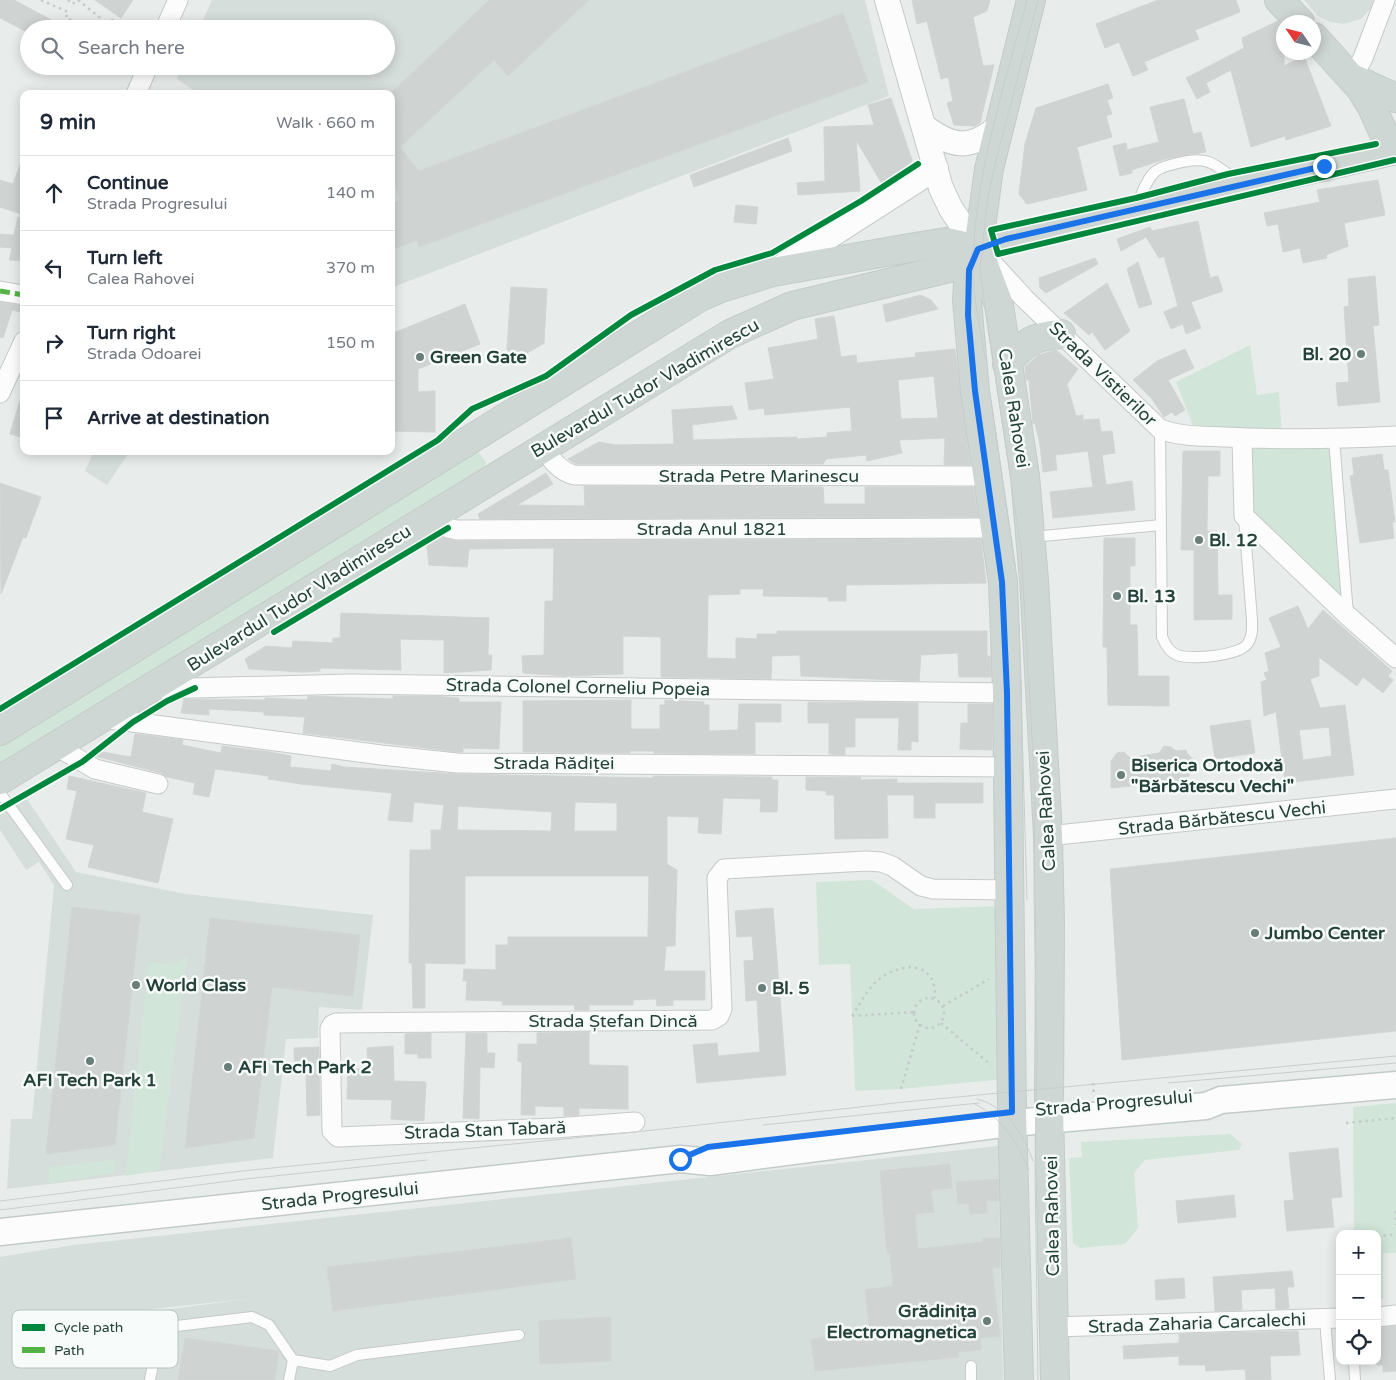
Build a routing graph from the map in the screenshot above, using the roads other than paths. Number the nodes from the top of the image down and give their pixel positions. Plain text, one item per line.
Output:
1 (178, 0) edge
2 (887, 0) edge
3 (1031, 0) edge
4 (1279, 0) edge
5 (1385, 0) edge
6 (1293, 15) edge
7 (169, 20) edge
8 (1321, 45) edge
9 (144, 75) edge
10 (1352, 78) junction
11 (138, 90) edge
12 (1396, 98) edge
13 (999, 126) junction
14 (925, 127) junction
15 (1394, 156) edge
16 (936, 168) junction
17 (978, 249) junction
18 (773, 272) junction
19 (0, 290) edge
20 (20, 294) edge
21 (1061, 334) junction
22 (20, 350) edge
23 (1007, 364) junction
24 (0, 393) edge
25 (1160, 428) junction
26 (482, 434) junction
27 (1396, 436) edge
28 (1242, 438) junction
29 (1334, 439) junction
30 (543, 447) junction
31 (504, 471) junction
32 (987, 476) junction
33 (435, 514) junction
34 (1244, 516) junction
35 (1161, 525) junction
36 (996, 528) junction
37 (1031, 537) junction
38 (1348, 616) junction
39 (1396, 658) edge
40 (199, 659) junction
41 (207, 687) junction
42 (145, 692) junction
43 (1007, 693) junction
44 (102, 718) junction
45 (144, 724) junction
46 (0, 731) edge
47 (56, 746) junction
48 (1008, 767) junction
49 (0, 780) edge
50 (158, 784) dead end
51 (0, 793) edge
52 (1396, 799) edge
53 (1048, 836) junction
54 (67, 885) dead end
55 (1010, 890) junction
56 (1396, 1085) edge
57 (1049, 1114) junction
58 (1012, 1118) junction
59 (635, 1122) dead end
60 (334, 1135) joint
61 (12, 1230) edge
62 (0, 1246) edge
63 (1396, 1315) edge
64 (1381, 1317) edge
65 (1332, 1319) edge
66 (178, 1326) edge
67 (1054, 1327) junction
68 (519, 1335) dead end
69 (293, 1360) junction
70 (1354, 1365) edge
71 (971, 1366) dead end
72 (289, 1380) edge
73 (971, 1380) edge
74 (1019, 1380) edge
75 (1055, 1380) edge
76 (1330, 1380) edge
77 (1355, 1380) edge

1 - 7 street
2 - 14 street, Calea Rahovei
3 - 13 main road
4 - 6 main road
5 - 10 street
8 - 10 main road
9 - 11 street
10 - 12 main road
10 - 15 main road
13 - 14 street
13 - 17 main road
14 - 16 street, Calea Rahovei
15 - 17 main road, Bulevardul Tudor Vladimirescu
16 - 17 street, Calea Rahovei
16 - 18 street
17 - 18 main road
17 - 21 street, Strada Vistierilor
17 - 23 main road, Calea Rahovei
17 - 30 main road, Bulevardul Tudor Vladimirescu
17 - 32 main road, Calea Rahovei
18 - 26 main road
19 - 20 street
21 - 23 main road
21 - 25 street, Strada Vistierilor
22 - 24 street
23 - 37 main road, Calea Rahovei
25 - 28 street, Strada Vistierilor
25 - 35 lane
26 - 31 main road
26 - 46 main road
27 - 29 street, Strada Vistierilor
28 - 29 street, Strada Vistierilor
28 - 34 street
29 - 38 lane
30 - 31 main road, Bulevardul Tudor Vladimirescu
30 - 32 street, Strada Petre Marinescu
31 - 33 main road, Bulevardul Tudor Vladimirescu
32 - 36 main road, Calea Rahovei
33 - 36 street, Strada Anul 1821
33 - 40 main road, Bulevardul Tudor Vladimirescu
34 - 35 lane
34 - 38 street
35 - 37 lane
36 - 43 main road, Calea Rahovei
37 - 53 main road, Calea Rahovei
38 - 39 street
40 - 41 street
40 - 42 main road, Bulevardul Tudor Vladimirescu
41 - 42 street, Strada Colonel Corneliu Popeia
41 - 43 street, Strada Colonel Corneliu Popeia
42 - 44 main road, Bulevardul Tudor Vladimirescu
42 - 45 street
43 - 48 main road, Calea Rahovei
44 - 45 street, Strada Rădiței
44 - 47 main road, Bulevardul Tudor Vladimirescu
45 - 48 street, Strada Rădiței
47 - 49 main road, Bulevardul Tudor Vladimirescu
47 - 50 street
48 - 55 main road, Calea Rahovei
51 - 54 lane
52 - 53 street, Strada Bărbătescu Vechi
53 - 57 main road, Calea Rahovei
55 - 58 main road, Calea Rahovei
55 - 60 street, Strada Ștefan Dincă
56 - 57 main road, Strada Progresului
57 - 58 main road, Strada Progresului
57 - 67 main road, Calea Rahovei
58 - 61 main road, Strada Progresului
58 - 74 main road, Calea Rahovei
59 - 60 street, Strada Stan Tabară
61 - 62 main road
63 - 64 street
65 - 67 street, Strada Zaharia Carcalechi
65 - 76 lane
66 - 69 lane
67 - 75 main road, Calea Rahovei
68 - 69 lane
69 - 72 lane
70 - 77 lane
71 - 73 lane

